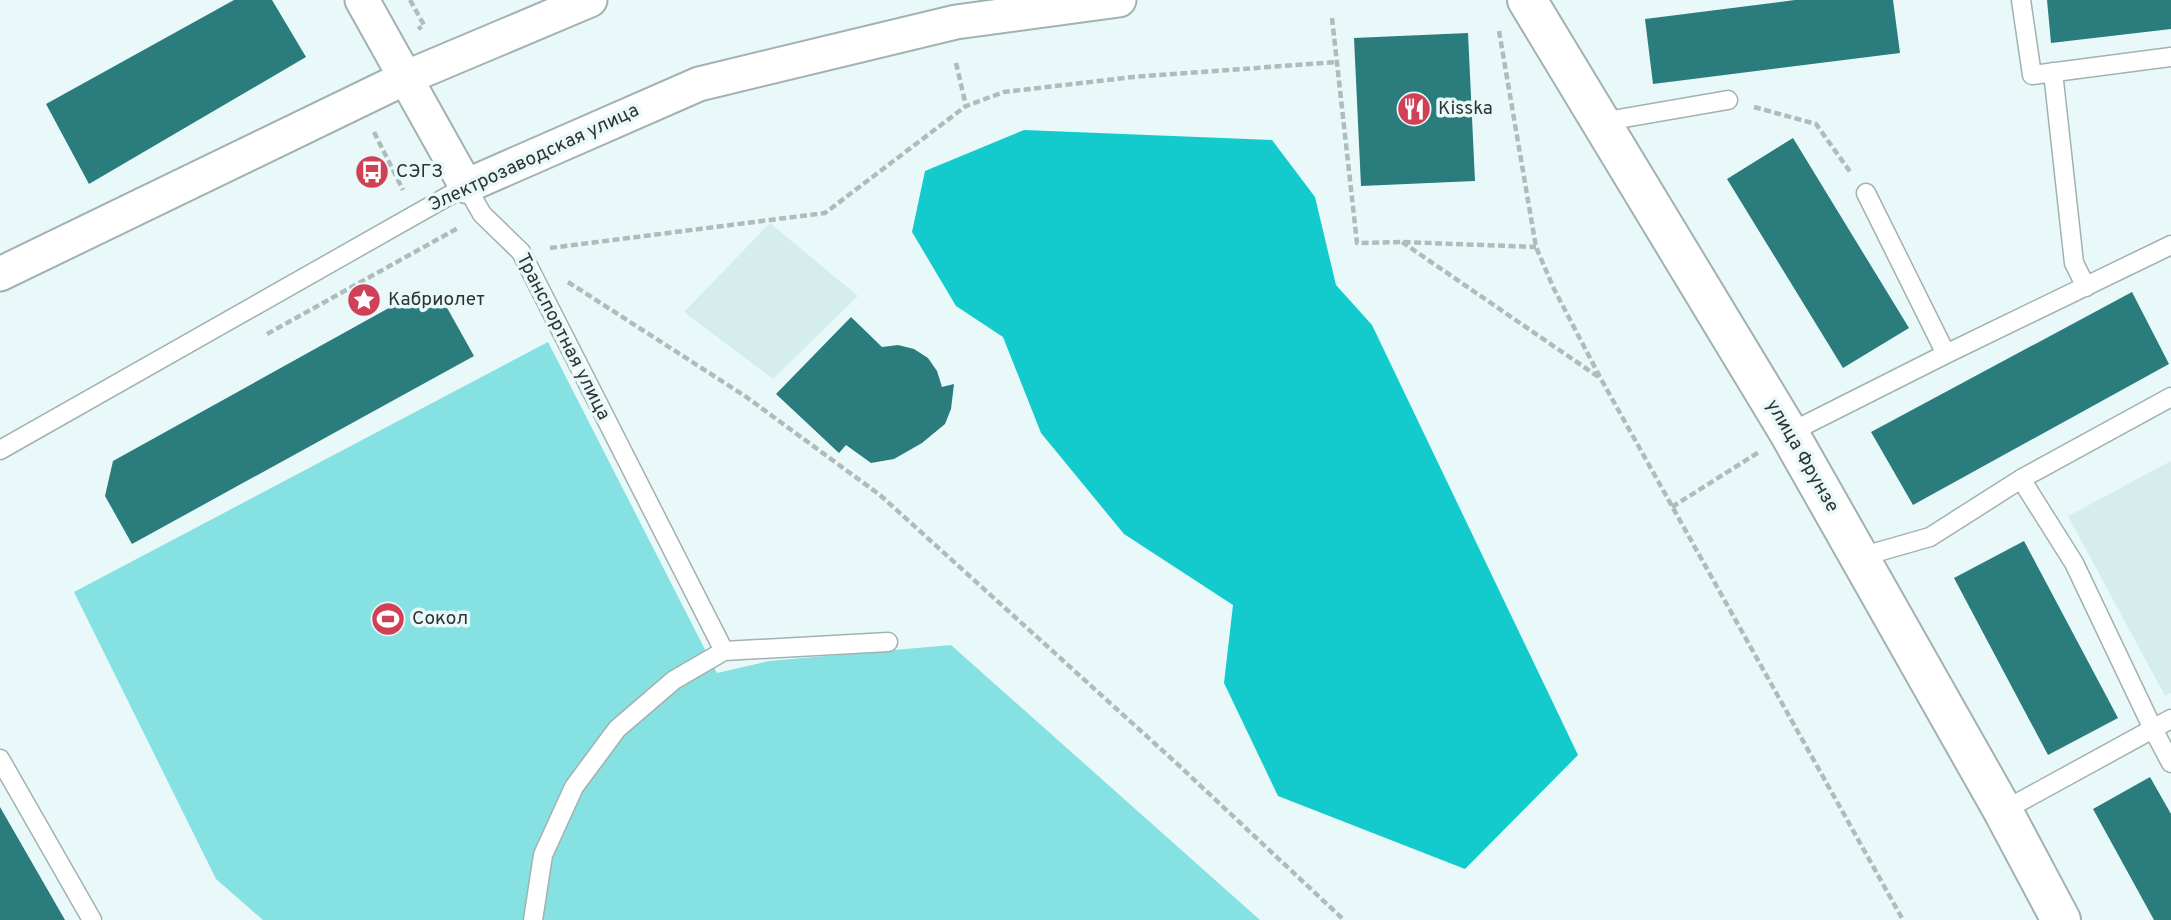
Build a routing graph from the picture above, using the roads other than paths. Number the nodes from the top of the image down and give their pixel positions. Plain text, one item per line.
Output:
1 (362, 0) edge
2 (590, 0) edge
3 (1119, 0) edge
4 (1527, 0) edge
5 (2021, 0) edge
6 (2171, 57) edge
7 (2053, 72) junction
8 (405, 78) junction
9 (1728, 100) road end
10 (1601, 122) junction
11 (466, 186) junction
12 (1866, 193) road end
13 (2171, 245) edge
14 (0, 274) edge
15 (2086, 287) junction
16 (1946, 354) junction
17 (2171, 397) edge
18 (1789, 433) junction
19 (0, 450) edge
20 (2021, 480) junction
21 (1860, 557) junction
22 (888, 642) dead end
23 (724, 652) junction
24 (2171, 719) edge
25 (2152, 729) junction
26 (0, 759) edge
27 (2171, 763) edge
28 (2003, 811) junction
29 (92, 920) edge
30 (533, 920) edge
31 (2061, 920) edge

1 - 8 street, Транспортная улица
2 - 8 street
3 - 11 street, Электрозаводская улица
4 - 10 main road, улица Фрунзе
5 - 7 lane
6 - 7 lane
7 - 15 lane
8 - 11 street, Транспортная улица
8 - 14 street
9 - 10 lane
10 - 18 main road, улица Фрунзе
11 - 19 lane, Электрозаводская улица
11 - 23 lane, Транспортная улица
12 - 16 lane
13 - 15 lane
15 - 16 lane
16 - 18 lane
17 - 20 lane
18 - 21 main road, улица Фрунзе
20 - 21 lane
20 - 25 lane
21 - 28 main road, улица Фрунзе
22 - 23 lane
23 - 30 lane
24 - 25 lane
25 - 27 lane
25 - 28 lane
26 - 29 lane
28 - 31 main road, улица Фрунзе

